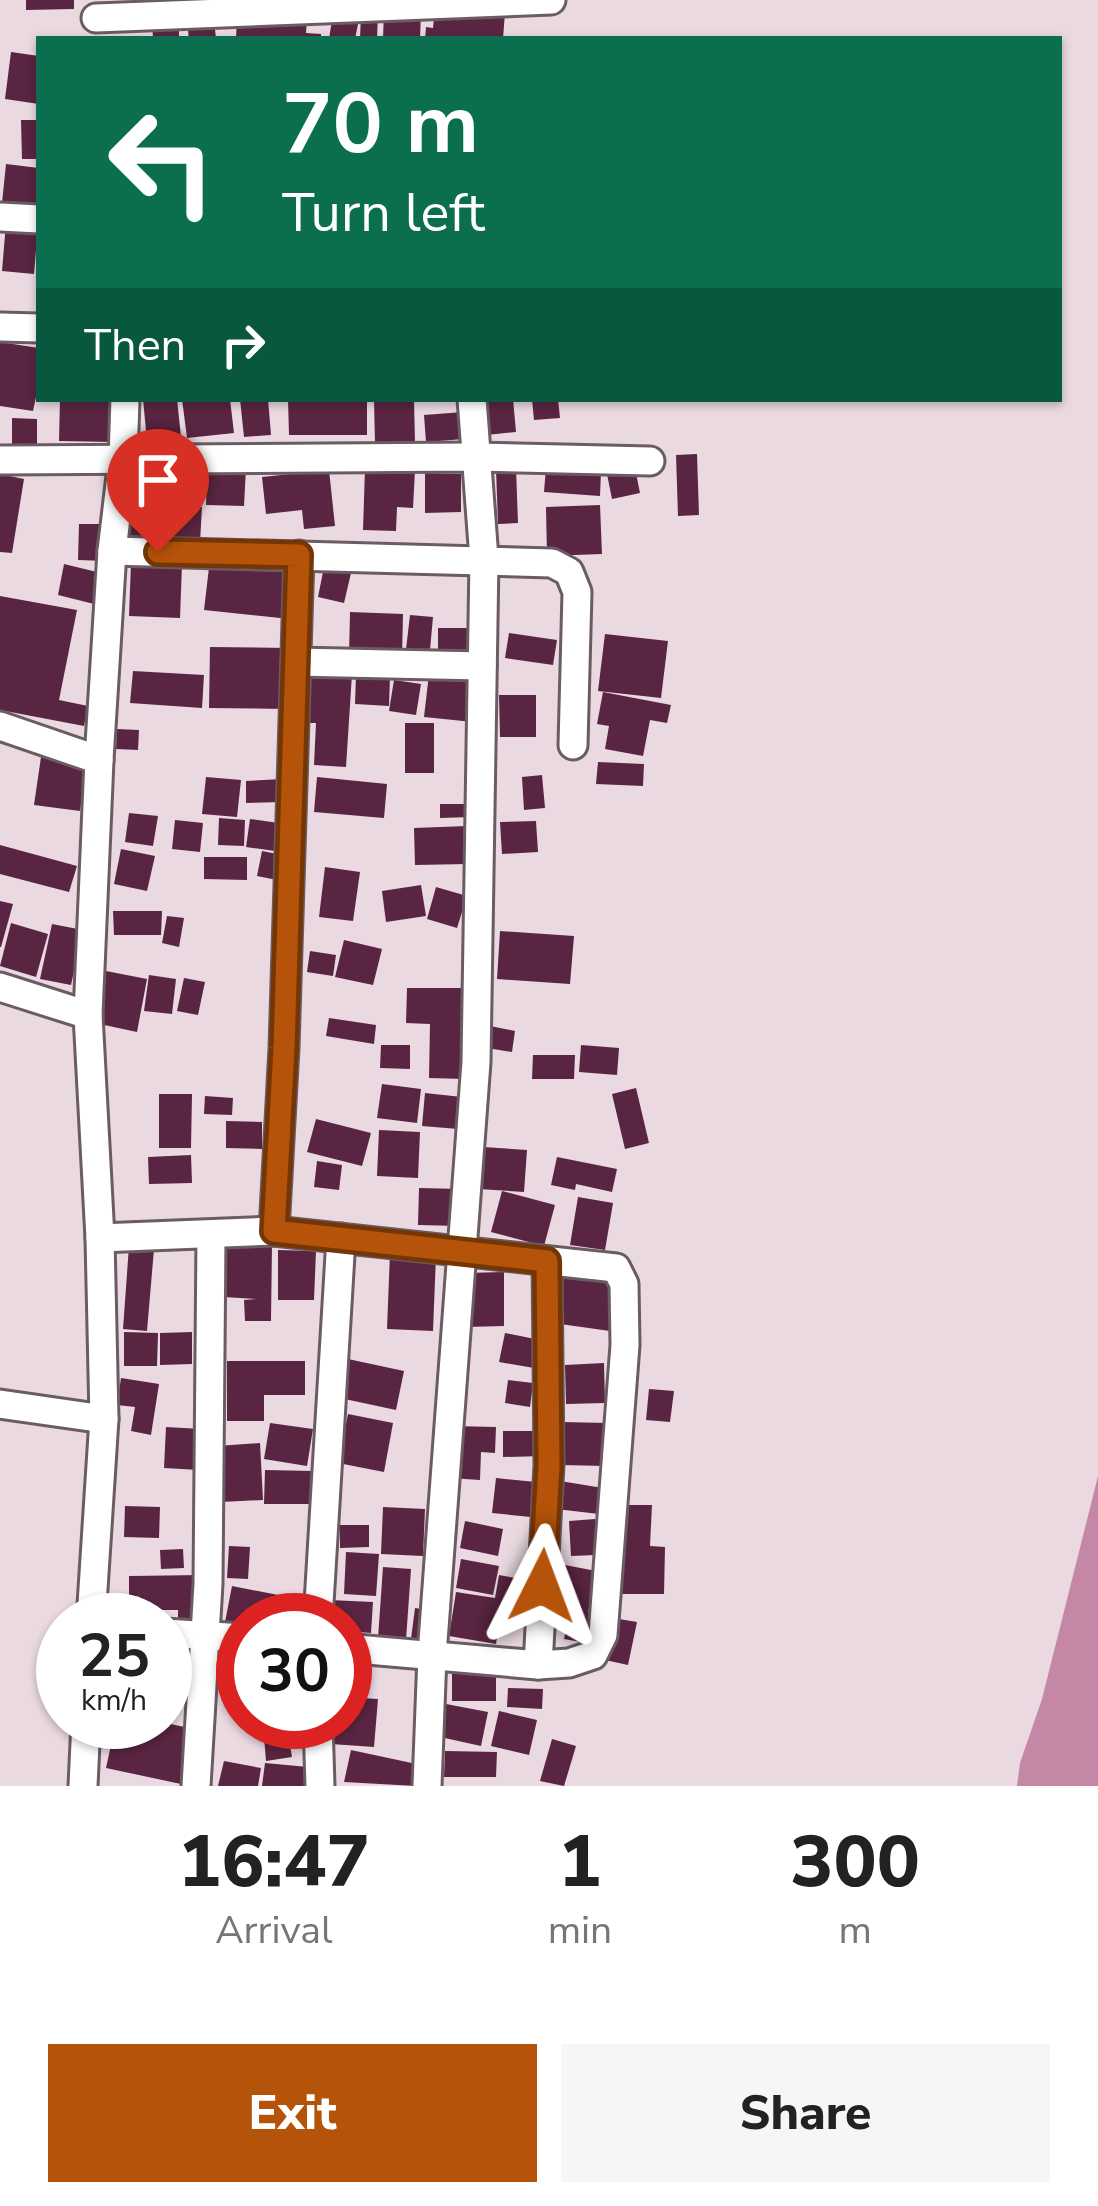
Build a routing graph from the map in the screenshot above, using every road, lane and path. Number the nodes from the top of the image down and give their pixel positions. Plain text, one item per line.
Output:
1 (551, 0) edge
2 (96, 19) edge
3 (0, 217) edge
4 (36, 219) edge
5 (0, 327) edge
6 (36, 328) edge
7 (124, 402) edge
8 (472, 402) edge
9 (474, 457) junction
10 (0, 460) edge
11 (123, 460) junction
12 (650, 461) dead end
13 (112, 551) junction
14 (299, 555) junction
15 (484, 559) junction
16 (296, 662) junction
17 (482, 666) junction
18 (0, 726) edge
19 (573, 745) dead end
20 (98, 760) junction
21 (0, 987) edge
22 (88, 1016) junction
23 (274, 1231) junction
24 (211, 1236) junction
25 (100, 1238) junction
26 (340, 1238) junction
27 (460, 1250) junction
28 (547, 1261) junction
29 (0, 1404) edge
30 (104, 1419) junction
31 (93, 1593) edge
32 (320, 1593) edge
33 (192, 1634) edge
34 (206, 1634) junction
35 (216, 1635) edge
36 (372, 1650) edge
37 (431, 1655) junction
38 (538, 1665) junction
39 (85, 1749) edge
40 (319, 1749) edge
41 (83, 1786) edge
42 (196, 1786) edge
43 (320, 1786) edge
44 (427, 1786) edge

1 - 2 street
3 - 4 street
5 - 6 street
7 - 11 street
8 - 9 street
9 - 11 street
9 - 12 street
9 - 15 street
10 - 11 street
11 - 13 street
13 - 14 street
13 - 20 street
14 - 15 street
14 - 16 street
15 - 17 street
15 - 19 street
16 - 17 street
16 - 23 street
17 - 27 street
18 - 20 street
20 - 22 street
21 - 22 street
22 - 25 street
23 - 24 street
23 - 26 street
24 - 25 street
24 - 34 street
25 - 30 street
26 - 27 street
26 - 32 street
27 - 28 street
27 - 37 street
28 - 38 street
28 - 38 street
29 - 30 street
30 - 31 street
33 - 34 street
34 - 35 street
34 - 42 street
36 - 37 street
37 - 38 street
37 - 44 street
39 - 41 street
40 - 43 street

